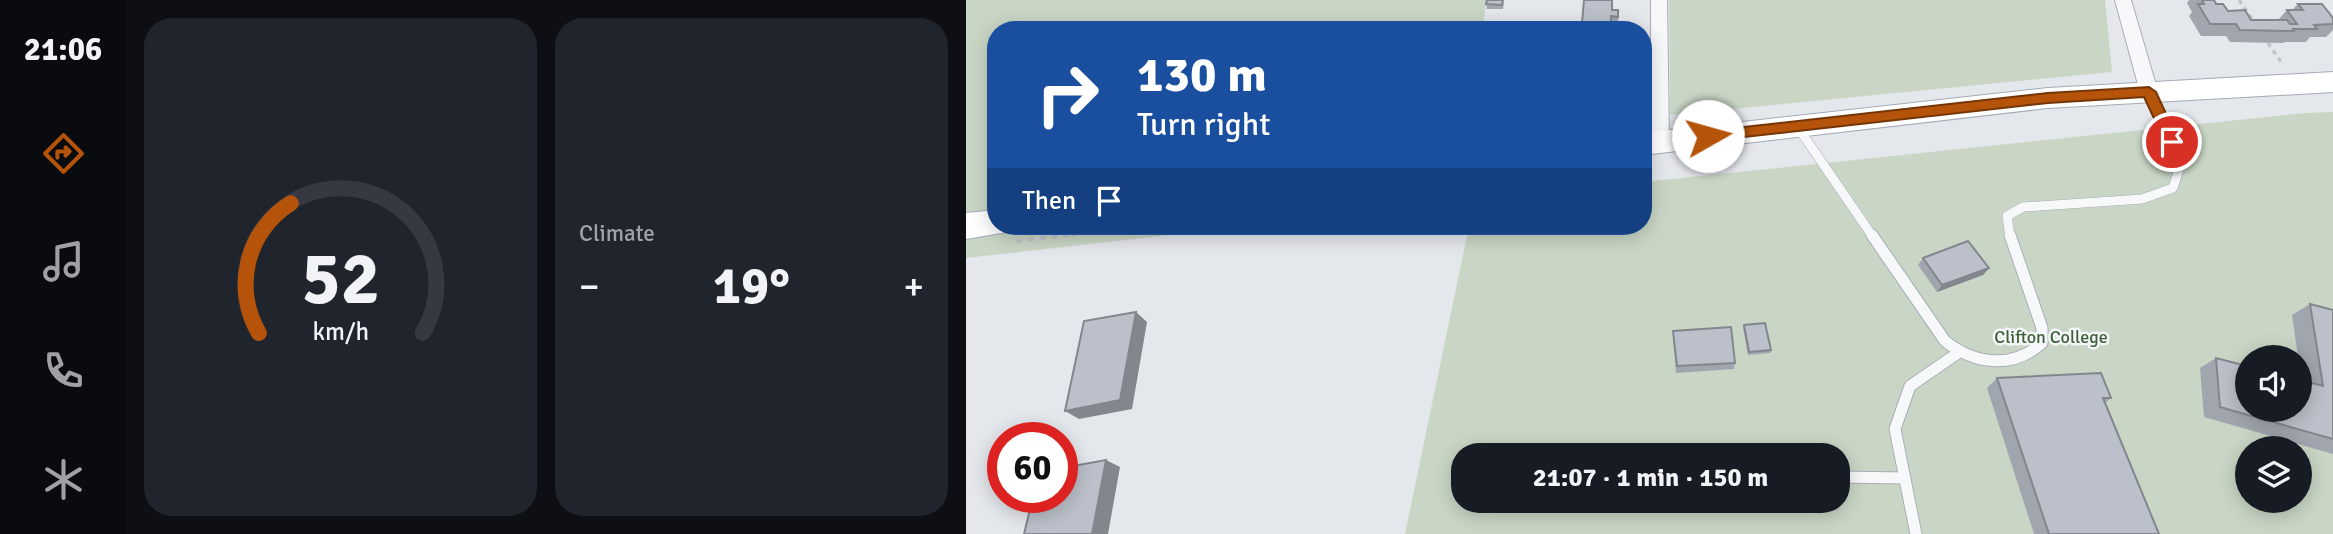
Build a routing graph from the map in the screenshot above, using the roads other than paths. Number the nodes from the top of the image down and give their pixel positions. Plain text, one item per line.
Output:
1 (1659, 0) edge
2 (2123, 0) edge
3 (2333, 82) edge
4 (2149, 92) junction
5 (1797, 126) junction
6 (1652, 143) edge
7 (966, 226) edge
8 (987, 230) edge
9 (1958, 353) junction
10 (1850, 477) edge
11 (1905, 478) junction
12 (1916, 534) edge

1 - 6 street
2 - 4 street
3 - 4 main road
4 - 5 main road
4 - 9 lane
5 - 6 main road
5 - 9 lane
7 - 8 main road
9 - 11 lane
10 - 11 lane
11 - 12 lane

